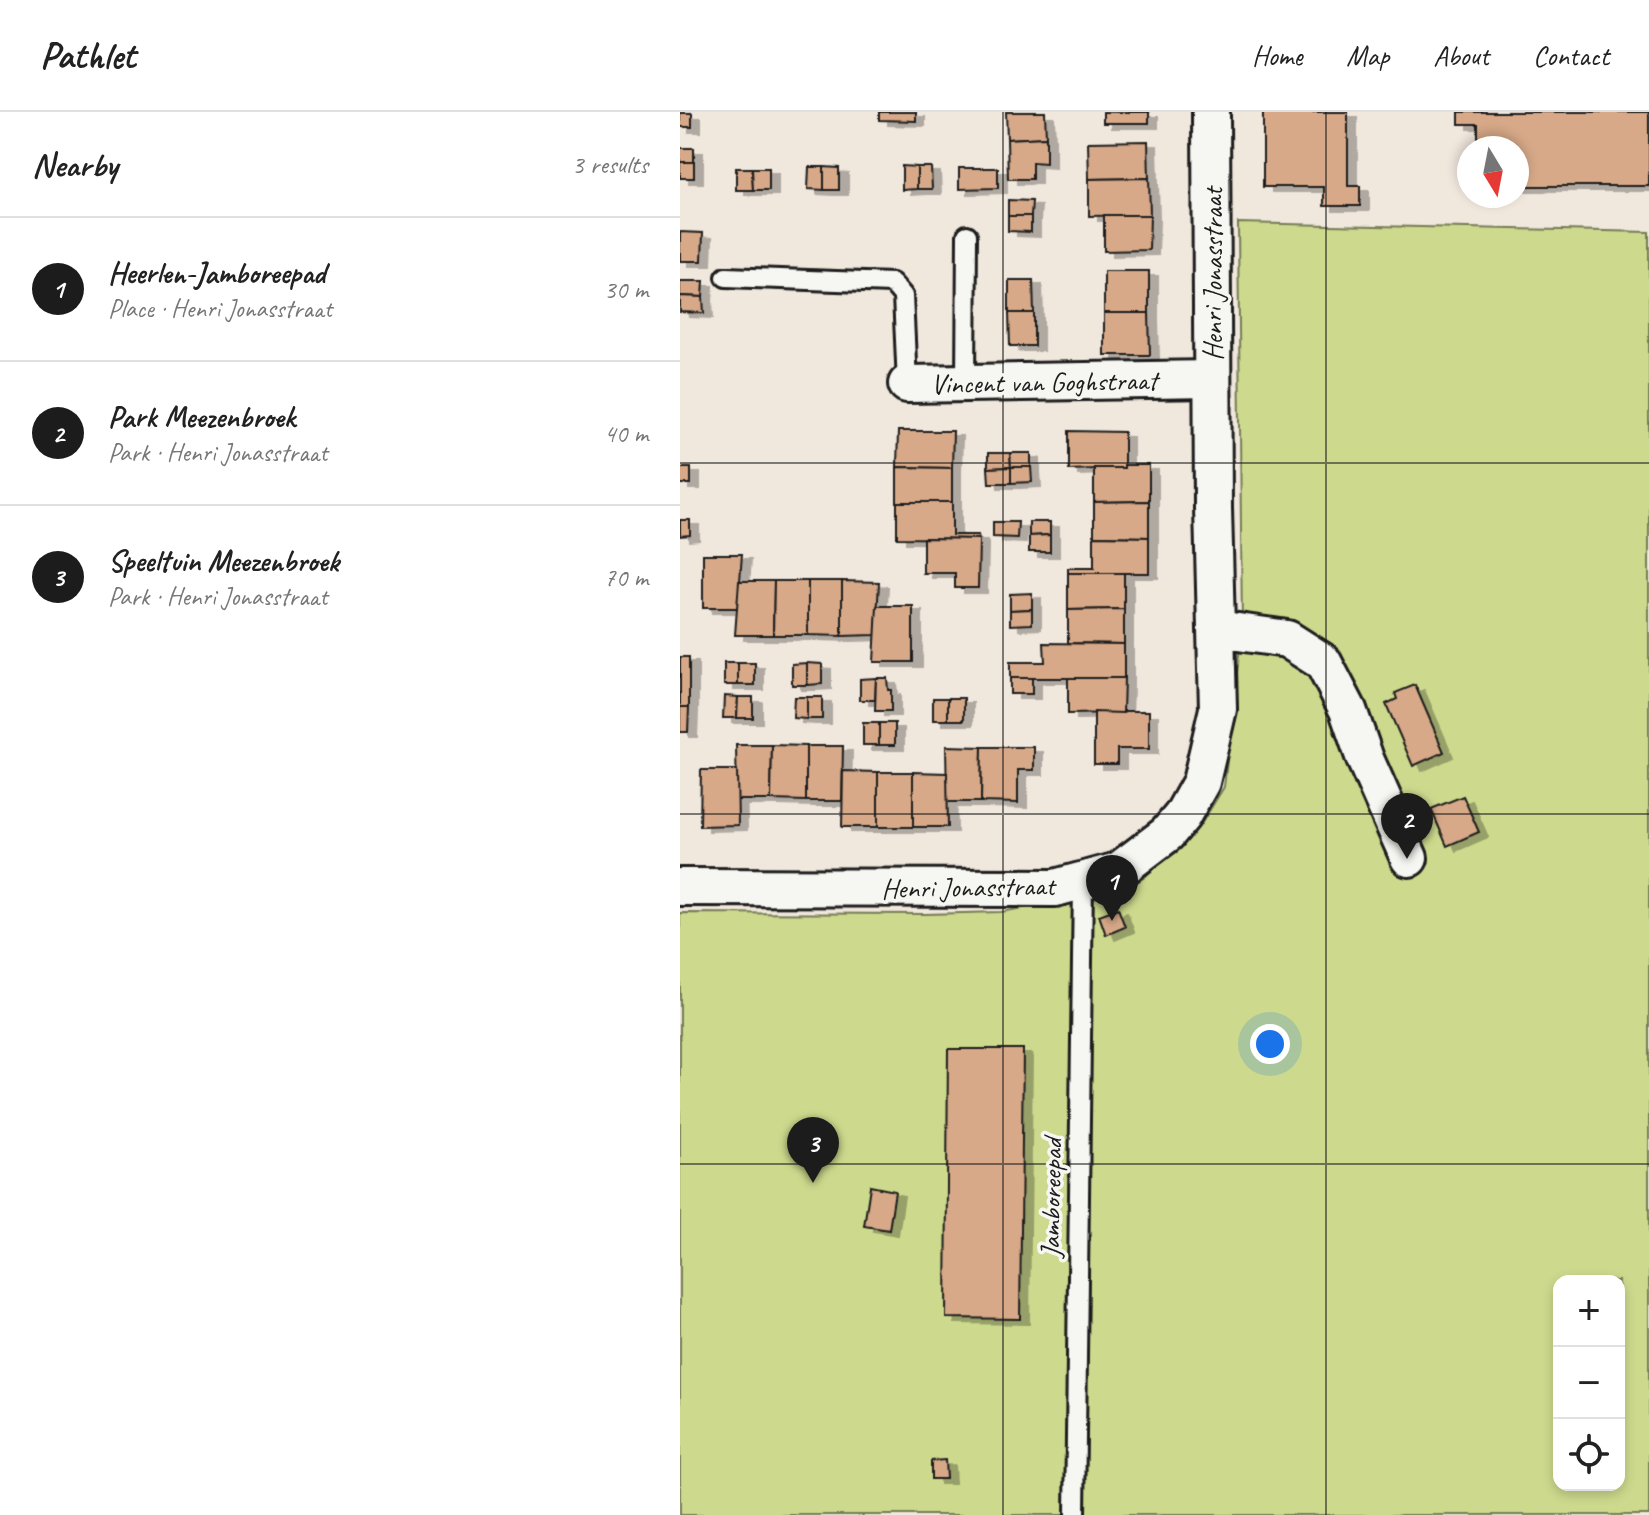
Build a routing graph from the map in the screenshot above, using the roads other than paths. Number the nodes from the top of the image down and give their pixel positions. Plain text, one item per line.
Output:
1 (1211, 112) edge
2 (967, 235) dead end
3 (726, 277) dead end
4 (1212, 379) junction
5 (966, 382) junction
6 (907, 384) joint
7 (1217, 629) junction
8 (1409, 858) dead end
9 (1083, 881) junction
10 (680, 887) edge
11 (1075, 1515) edge

1 - 4 street, Henri Jonasstraat
2 - 5 lane
3 - 6 lane, Vincent van Goghstraat
4 - 5 street, Vincent van Goghstraat
4 - 7 street, Henri Jonasstraat
5 - 6 street, Vincent van Goghstraat
7 - 8 street
7 - 9 street, Henri Jonasstraat
9 - 10 street, Henri Jonasstraat
9 - 11 lane, Jamboreepad

